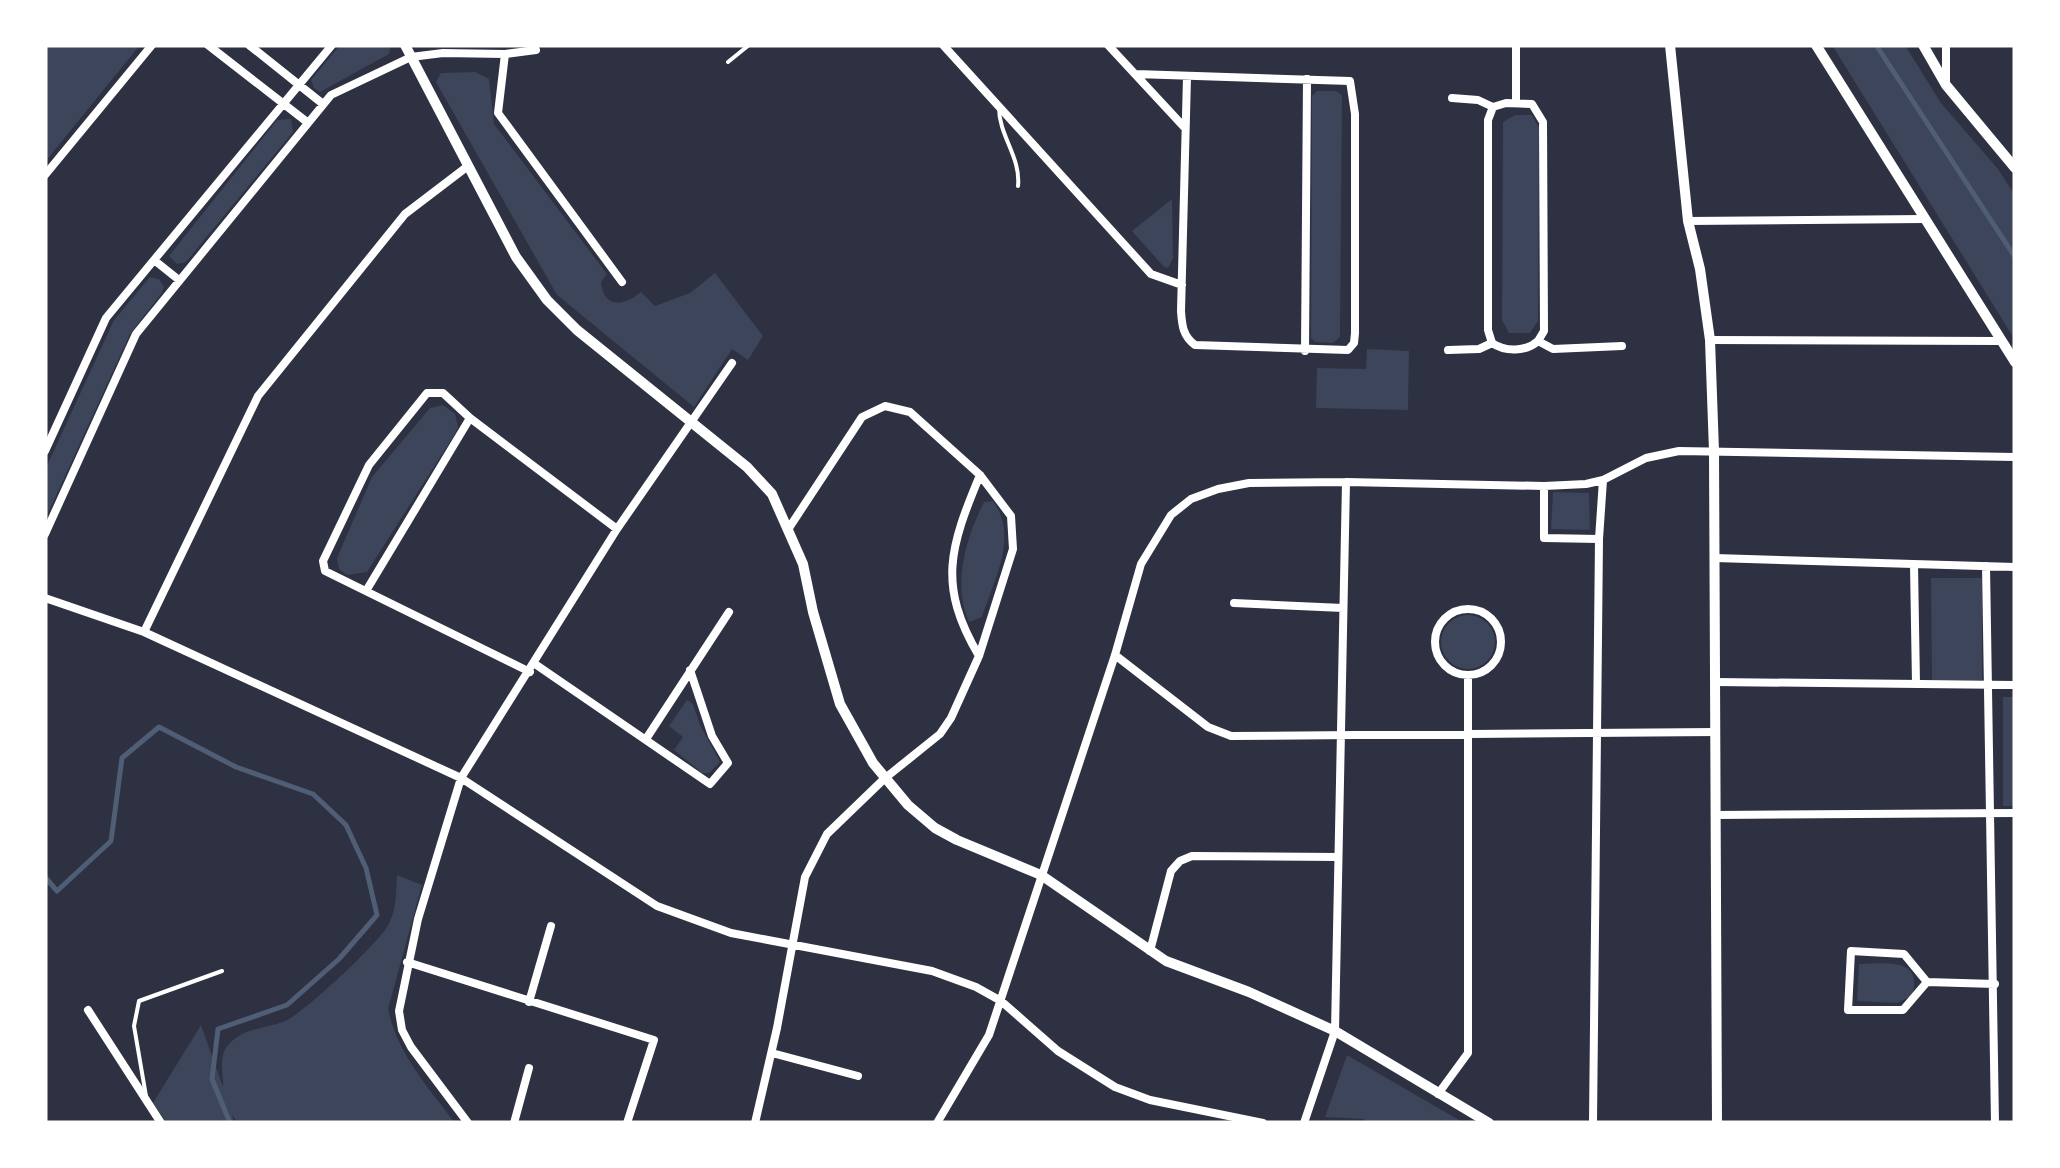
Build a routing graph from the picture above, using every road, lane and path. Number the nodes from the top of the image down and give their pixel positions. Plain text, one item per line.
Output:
1 (152, 45) edge
2 (208, 45) edge
3 (250, 45) edge
4 (332, 45) edge
5 (405, 45) edge
6 (750, 45) edge
7 (942, 45) edge
8 (1108, 45) edge
9 (1118, 45) edge
10 (1516, 45) edge
11 (1670, 45) edge
12 (1816, 45) edge
13 (1923, 45) edge
14 (1946, 45) edge
15 (536, 50) dead end
16 (505, 54) junction
17 (1118, 56) junction
18 (411, 57) junction
19 (728, 62) dead end
20 (1136, 74) junction
21 (1187, 77) junction
22 (1307, 79) junction
23 (299, 84) junction
24 (1946, 86) junction
25 (1452, 98) dead end
26 (1516, 102) junction
27 (283, 103) junction
28 (322, 104) junction
29 (1493, 107) junction
30 (999, 108) junction
31 (308, 122) junction
32 (1185, 128) junction
33 (468, 166) junction
34 (2015, 168) edge
35 (45, 175) edge
36 (1018, 186) dead end
37 (1925, 219) junction
38 (1688, 221) junction
39 (154, 260) junction
40 (179, 280) junction
41 (622, 282) dead end
42 (1182, 285) junction
43 (1710, 340) junction
44 (2002, 341) junction
45 (1538, 342) junction
46 (1492, 343) junction
47 (1622, 346) dead end
48 (1448, 350) dead end
49 (1305, 351) junction
50 (2015, 362) edge
51 (732, 363) dead end
52 (470, 418) junction
53 (692, 420) junction
54 (45, 451) edge
55 (1714, 452) junction
56 (2015, 458) edge
57 (980, 475) junction
58 (1604, 480) junction
59 (1346, 482) junction
60 (1544, 486) junction
61 (790, 528) junction
62 (618, 529) junction
63 (45, 534) edge
64 (1599, 539) junction
65 (1715, 558) junction
66 (1914, 565) junction
67 (1986, 566) junction
68 (2015, 567) edge
69 (366, 591) junction
70 (45, 598) edge
71 (1234, 603) dead end
72 (1343, 608) junction
73 (729, 612) dead end
74 (144, 632) junction
75 (1115, 654) junction
76 (979, 656) junction
77 (533, 668) junction
78 (690, 670) junction
79 (1468, 675) junction
80 (1716, 682) junction
81 (1916, 684) junction
82 (1989, 685) junction
83 (2015, 685) edge
84 (1716, 732) junction
85 (1600, 733) junction
86 (1467, 735) junction
87 (1340, 736) junction
88 (646, 738) junction
89 (461, 778) junction
90 (884, 779) junction
91 (1988, 814) junction
92 (2015, 814) edge
93 (1716, 815) junction
94 (1338, 858) junction
95 (1041, 875) junction
96 (552, 926) dead end
97 (790, 943) junction
98 (1150, 952) junction
99 (407, 962) junction
100 (222, 971) dead end
101 (1927, 982) junction
102 (1994, 984) junction
103 (1000, 1001) junction
104 (529, 1002) junction
105 (88, 1010) dead end
106 (1335, 1031) junction
107 (772, 1053) junction
108 (529, 1068) dead end
109 (858, 1076) dead end
110 (1438, 1094) junction
111 (146, 1099) junction
112 (161, 1123) edge
113 (468, 1123) edge
114 (514, 1123) edge
115 (627, 1123) edge
116 (755, 1123) edge
117 (937, 1123) edge
118 (1264, 1123) edge
119 (1304, 1123) edge
120 (1489, 1123) edge
121 (1593, 1123) edge
122 (1717, 1123) edge
123 (1995, 1123) edge

1 - 35 street
2 - 27 street
3 - 23 street
4 - 23 street
5 - 18 street
6 - 19 lane
7 - 30 street
8 - 17 street
9 - 17 street
10 - 26 street
11 - 38 street
12 - 37 street
13 - 24 street
14 - 24 street
15 - 16 street
16 - 18 street
16 - 41 street
17 - 20 street
18 - 28 street
18 - 33 street
20 - 21 street
20 - 32 street
21 - 22 street
21 - 32 street
22 - 49 street
22 - 49 street
23 - 27 street
23 - 28 street
24 - 34 street
25 - 29 street
26 - 29 street
26 - 45 street
27 - 31 street
27 - 39 street
28 - 31 street
29 - 46 street
30 - 36 lane
30 - 42 street
31 - 40 street
32 - 42 street
33 - 53 street
33 - 74 street
37 - 38 street
37 - 44 street
38 - 43 street
39 - 40 street
39 - 54 street
40 - 63 street
42 - 49 street
43 - 44 street
43 - 55 street
44 - 50 street
45 - 46 street
45 - 47 street
46 - 48 street
51 - 53 street
52 - 62 street
52 - 69 street
52 - 69 street
53 - 61 street
53 - 62 street
55 - 56 street
55 - 58 street
55 - 65 street
57 - 61 street
57 - 76 street
57 - 76 street
58 - 60 street
58 - 64 street
59 - 60 street
59 - 72 street
59 - 75 street
60 - 64 street
61 - 90 street
62 - 77 street
64 - 85 street
65 - 66 street
65 - 80 street
66 - 67 street
66 - 81 street
67 - 68 street
67 - 82 street
69 - 77 street
70 - 74 street
71 - 72 street
72 - 87 street
73 - 78 street
74 - 89 street
75 - 87 street
75 - 95 street
76 - 90 street
77 - 88 street
77 - 89 street
78 - 88 street
78 - 88 street
79 - 79 street
79 - 86 street
80 - 81 street
80 - 84 street
81 - 82 street
82 - 83 street
82 - 91 street
84 - 85 street
84 - 93 street
85 - 86 street
85 - 121 street
86 - 87 street
86 - 110 street
87 - 94 street
89 - 97 street
89 - 99 street
90 - 95 street
90 - 97 street
91 - 92 street
91 - 93 street
91 - 102 street
93 - 122 street
94 - 98 street
94 - 106 street
95 - 98 street
95 - 103 street
96 - 104 street
97 - 103 street
97 - 107 street
98 - 106 street
99 - 104 street
99 - 113 street
100 - 111 lane
101 - 101 street
101 - 102 street
102 - 123 street
103 - 117 street
103 - 118 street
104 - 115 street
105 - 111 street
106 - 110 street
106 - 119 street
107 - 109 street
107 - 116 street
108 - 114 street
110 - 120 street
111 - 112 street

